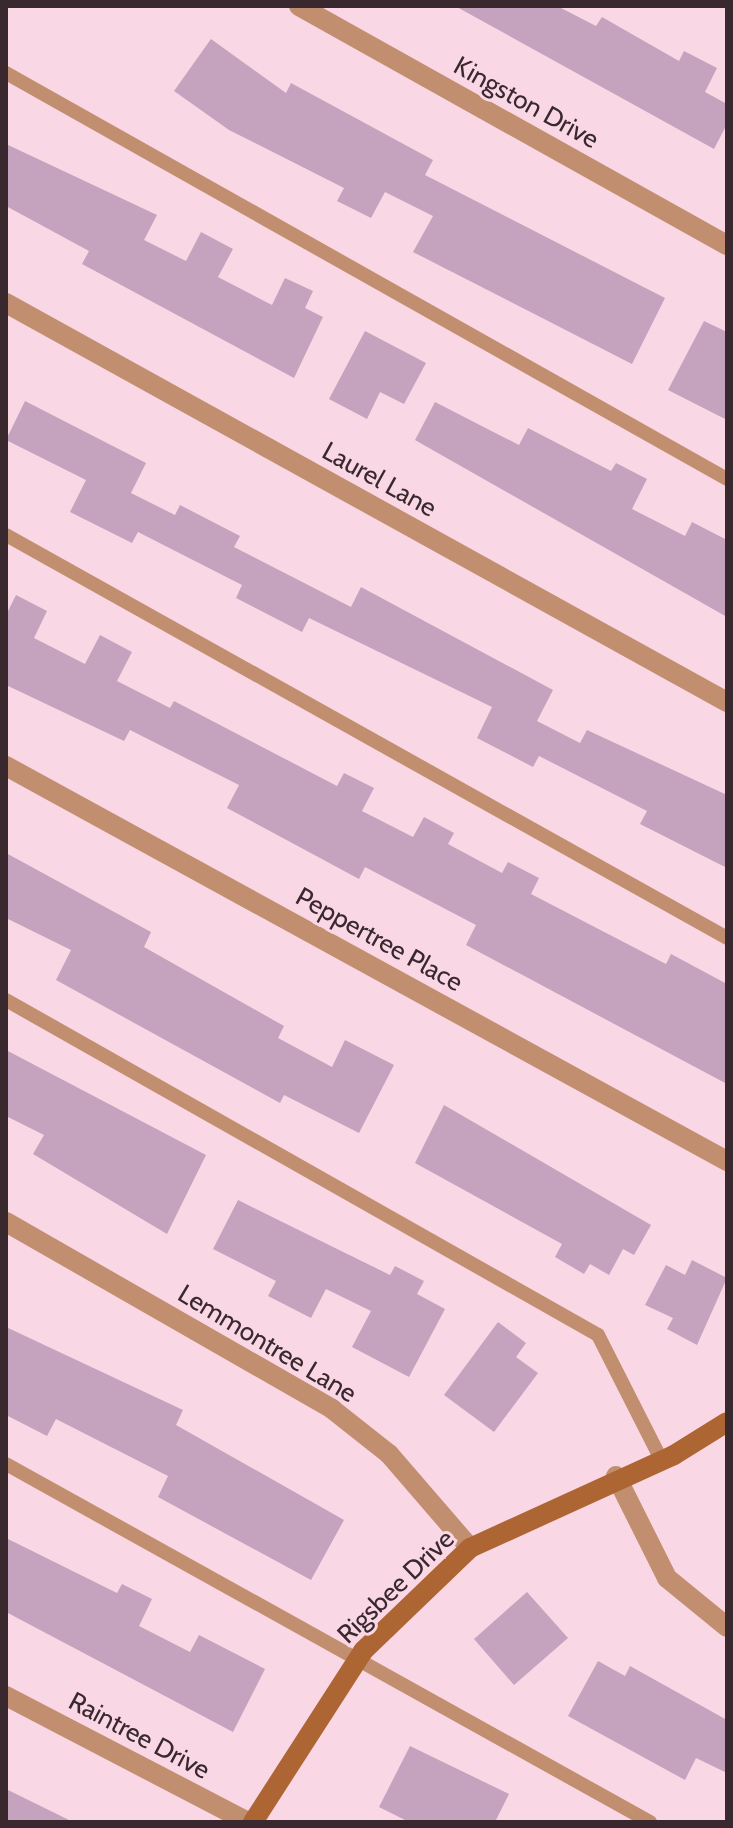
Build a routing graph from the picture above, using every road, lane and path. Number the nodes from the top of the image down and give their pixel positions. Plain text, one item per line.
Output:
1 (299, 6) edge
2 (6, 73) edge
3 (727, 245) edge
4 (6, 303) edge
5 (727, 479) edge
6 (6, 535) edge
7 (727, 702) edge
8 (6, 766) edge
9 (727, 938) edge
10 (6, 1000) edge
11 (727, 1161) edge
12 (6, 1222) edge
13 (727, 1422) edge
14 (661, 1459) junction
15 (6, 1464) edge
16 (616, 1476) junction
17 (470, 1548) junction
18 (727, 1627) edge
19 (358, 1658) junction
20 (6, 1696) edge
21 (250, 1822) edge
22 (650, 1822) edge

1 - 3 street, Kingston Drive
2 - 5 lane
4 - 7 street, Laurel Lane
6 - 9 lane
8 - 11 street, Peppertree Place
10 - 14 lane
12 - 17 street, Lemmontree Lane
13 - 14 street, Rigsbee Drive
14 - 16 street, Rigsbee Drive
15 - 19 lane
16 - 17 street, Rigsbee Drive
16 - 18 street
17 - 19 street, Rigsbee Drive
19 - 21 street, Rigsbee Drive
19 - 22 lane
20 - 21 street, Raintree Drive

